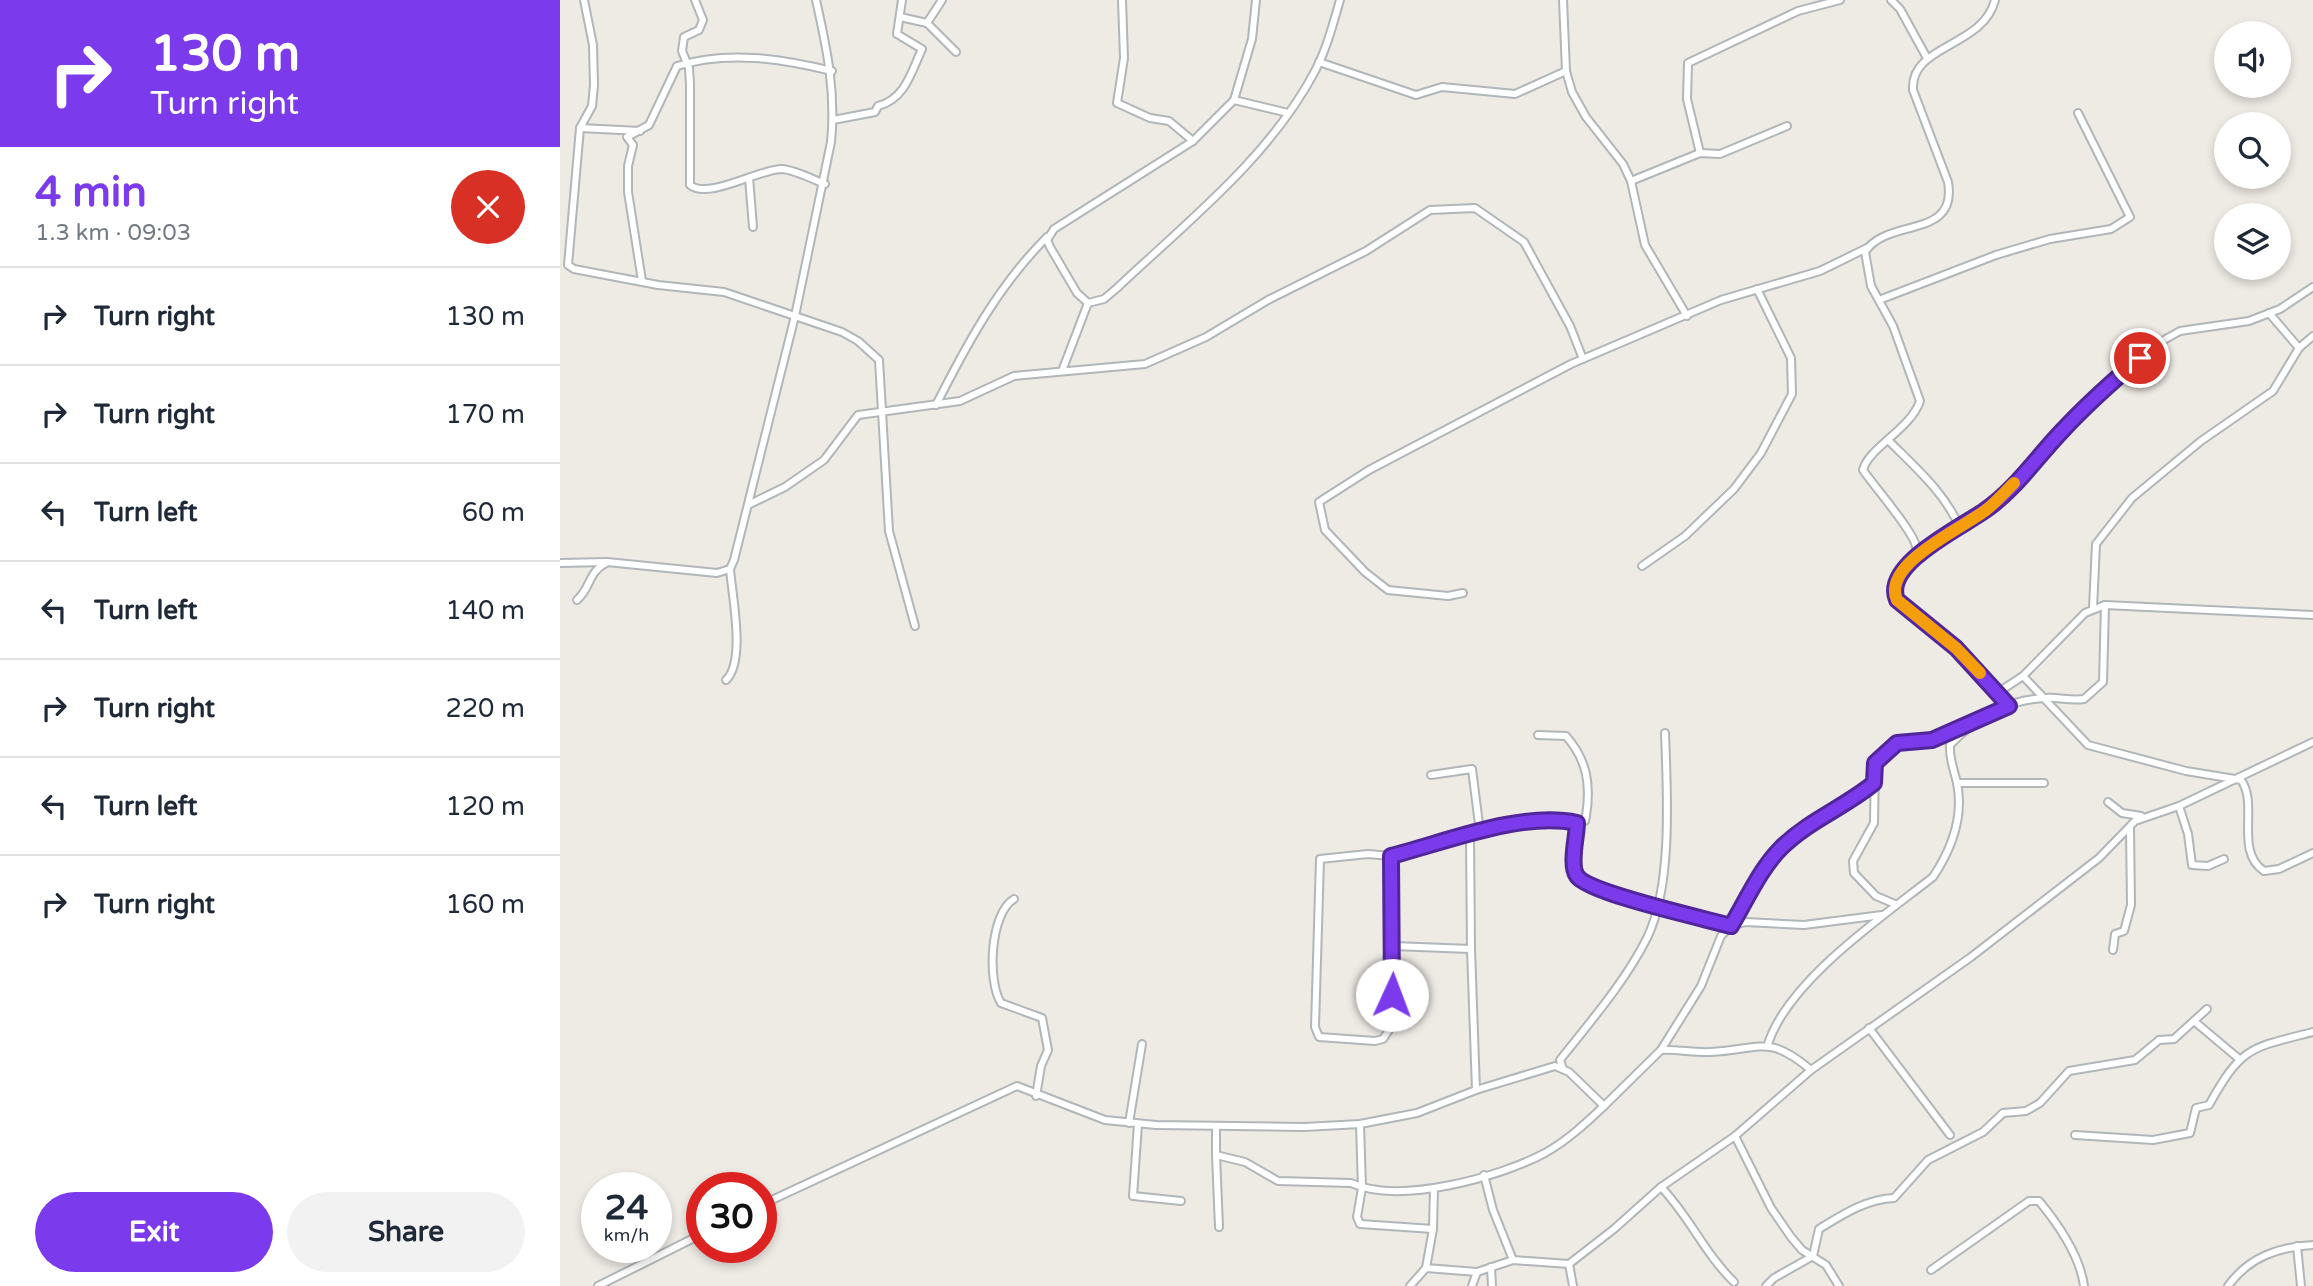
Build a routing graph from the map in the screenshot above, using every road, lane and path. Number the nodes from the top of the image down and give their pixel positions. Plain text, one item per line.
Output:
1 (584, 0) edge
2 (695, 0) edge
3 (816, 0) edge
4 (902, 0) edge
5 (942, 0) edge
6 (1122, 0) edge
7 (1256, 0) edge
8 (1340, 0) edge
9 (1563, 0) edge
10 (1804, 0) edge
11 (1840, 0) edge
12 (1891, 0) edge
13 (1996, 0) edge
14 (1808, 9) junction
15 (900, 17) junction
16 (927, 23) junction
17 (956, 52) dead end
18 (1927, 58) junction
19 (1319, 62) junction
20 (687, 63) junction
21 (832, 71) junction
22 (1566, 71) junction
23 (1234, 100) junction
24 (1289, 113) junction
25 (2078, 113) dead end
26 (834, 120) junction
27 (1787, 126) dead end
28 (580, 128) junction
29 (642, 131) junction
30 (1193, 141) junction
31 (1700, 153) junction
32 (749, 178) junction
33 (1631, 181) junction
34 (825, 184) junction
35 (753, 227) dead end
36 (1048, 235) junction
37 (1869, 247) junction
38 (642, 281) junction
39 (2313, 287) edge
40 (1757, 289) junction
41 (1880, 300) junction
42 (1088, 303) junction
43 (2269, 313) junction
44 (795, 316) junction
45 (1687, 316) junction
46 (2313, 336) edge
47 (2299, 348) junction
48 (1583, 359) junction
49 (1062, 371) junction
50 (936, 405) junction
51 (881, 414) junction
52 (1889, 441) junction
53 (750, 504) junction
54 (1960, 528) junction
55 (1914, 557) junction
56 (607, 562) junction
57 (560, 563) edge
58 (1642, 566) dead end
59 (730, 569) junction
60 (1463, 593) dead end
61 (577, 600) dead end
62 (2105, 605) junction
63 (2093, 608) junction
64 (2313, 615) edge
65 (915, 626) dead end
66 (2023, 676) junction
67 (726, 680) dead end
68 (1997, 693) junction
69 (2046, 698) junction
70 (2009, 706) junction
71 (1968, 725) junction
72 (1665, 733) dead end
73 (1538, 735) dead end
74 (2313, 742) edge
75 (1431, 775) dead end
76 (2233, 778) junction
77 (1874, 783) junction
78 (1957, 783) junction
79 (2044, 783) dead end
80 (2108, 802) dead end
81 (2179, 806) junction
82 (2143, 817) junction
83 (1577, 823) junction
84 (2130, 828) junction
85 (1480, 832) junction
86 (1470, 835) junction
87 (2313, 853) edge
88 (1391, 856) junction
89 (2224, 859) dead end
90 (1014, 898) dead end
91 (1895, 904) junction
92 (1657, 906) junction
93 (1887, 913) junction
94 (1731, 926) junction
95 (1393, 946) junction
96 (1471, 949) junction
97 (2113, 950) dead end
98 (2207, 1009) dead end
99 (2194, 1021) junction
100 (1869, 1028) junction
101 (2313, 1032) edge
102 (1142, 1044) dead end
103 (1768, 1044) junction
104 (1661, 1050) junction
105 (2238, 1058) junction
106 (1563, 1069) junction
107 (1811, 1070) junction
108 (1476, 1090) junction
109 (1036, 1096) junction
110 (1604, 1106) junction
111 (1129, 1123) junction
112 (1138, 1124) junction
113 (1360, 1124) junction
114 (1216, 1127) junction
115 (1950, 1135) dead end
116 (2075, 1135) dead end
117 (1735, 1136) junction
118 (1216, 1154) junction
119 (1484, 1175) junction
120 (1661, 1187) junction
121 (1362, 1188) junction
122 (1434, 1188) junction
123 (777, 1198) edge
124 (1181, 1201) dead end
125 (1219, 1227) dead end
126 (1433, 1229) junction
127 (686, 1242) edge
128 (2313, 1245) edge
129 (2297, 1246) junction
130 (1813, 1256) junction
131 (1513, 1260) junction
132 (1569, 1264) junction
133 (1491, 1267) junction
134 (1426, 1268) junction
135 (1931, 1270) dead end
136 (1477, 1272) junction
137 (1734, 1282) dead end
138 (598, 1286) edge
139 (1410, 1286) edge
140 (1472, 1286) edge
141 (1492, 1286) edge
142 (1573, 1286) edge
143 (1766, 1286) edge
144 (1839, 1286) edge
145 (2084, 1286) edge
146 (2228, 1286) edge
147 (2301, 1286) edge

1 - 28 street
2 - 20 street
3 - 21 street
4 - 15 street
5 - 16 street
6 - 30 street
7 - 23 street
8 - 19 street
9 - 22 street
10 - 14 street
11 - 14 street
12 - 18 street
13 - 18 street
14 - 31 street
15 - 16 street
15 - 26 street
16 - 17 street
18 - 37 street
19 - 22 street
19 - 24 street
20 - 21 street
20 - 29 street
20 - 32 street
21 - 26 street
22 - 33 street
23 - 24 street
23 - 30 street
24 - 42 street
25 - 41 street
26 - 34 street
27 - 31 street
28 - 29 street
28 - 38 street
29 - 38 street
30 - 36 street
31 - 33 street
32 - 34 street
32 - 35 street
33 - 45 street
34 - 44 street
36 - 42 street
36 - 50 street
37 - 40 street
37 - 41 street
38 - 44 street
39 - 43 street
40 - 45 street
40 - 58 street
41 - 52 street
42 - 49 street
43 - 47 street
43 - 54 street
44 - 51 street
44 - 53 street
45 - 48 street
46 - 47 street
47 - 63 street
48 - 49 street
48 - 60 street
49 - 50 street
50 - 51 street
51 - 53 street
51 - 65 street
52 - 54 street
52 - 55 street
53 - 59 street
54 - 55 street
55 - 68 street
56 - 57 street
56 - 59 street
56 - 61 street
59 - 67 street
62 - 63 street
62 - 64 street
62 - 69 street
63 - 66 street
66 - 68 street
66 - 69 street
68 - 70 street
69 - 70 street
69 - 76 street
70 - 71 street
71 - 77 street
71 - 78 street
72 - 92 street
73 - 83 street
74 - 76 street
75 - 85 street
76 - 81 street
76 - 87 street
77 - 91 street
77 - 94 street
78 - 79 street
78 - 91 street
80 - 82 street
81 - 82 street
81 - 89 street
82 - 84 street
83 - 85 street
83 - 92 street
84 - 97 street
84 - 100 street
85 - 86 street
86 - 88 street
86 - 96 street
88 - 95 street
88 - 95 street
90 - 109 street
91 - 93 street
92 - 94 street
92 - 106 street
93 - 94 street
93 - 103 street
94 - 104 street
95 - 96 street
96 - 108 street
98 - 99 street
99 - 105 street
99 - 130 street
100 - 107 street
100 - 115 street
101 - 105 street
102 - 111 street
103 - 104 street
103 - 107 street
104 - 110 street
105 - 116 street
106 - 108 street
106 - 110 street
107 - 117 street
108 - 113 street
109 - 111 street
109 - 123 street
110 - 119 street
111 - 112 street
112 - 114 street
112 - 124 street
113 - 114 street
113 - 121 street
114 - 118 street
117 - 120 street
117 - 130 street
118 - 121 street
118 - 125 street
119 - 122 street
119 - 131 street
120 - 132 street
120 - 137 street
121 - 122 street
121 - 126 street
122 - 126 street
126 - 134 street
127 - 138 street
128 - 129 street
129 - 146 street
129 - 147 street
130 - 143 street
130 - 144 street
131 - 132 street
131 - 133 street
132 - 142 street
133 - 136 street
133 - 141 street
134 - 136 street
134 - 139 street
135 - 145 street
136 - 140 street

